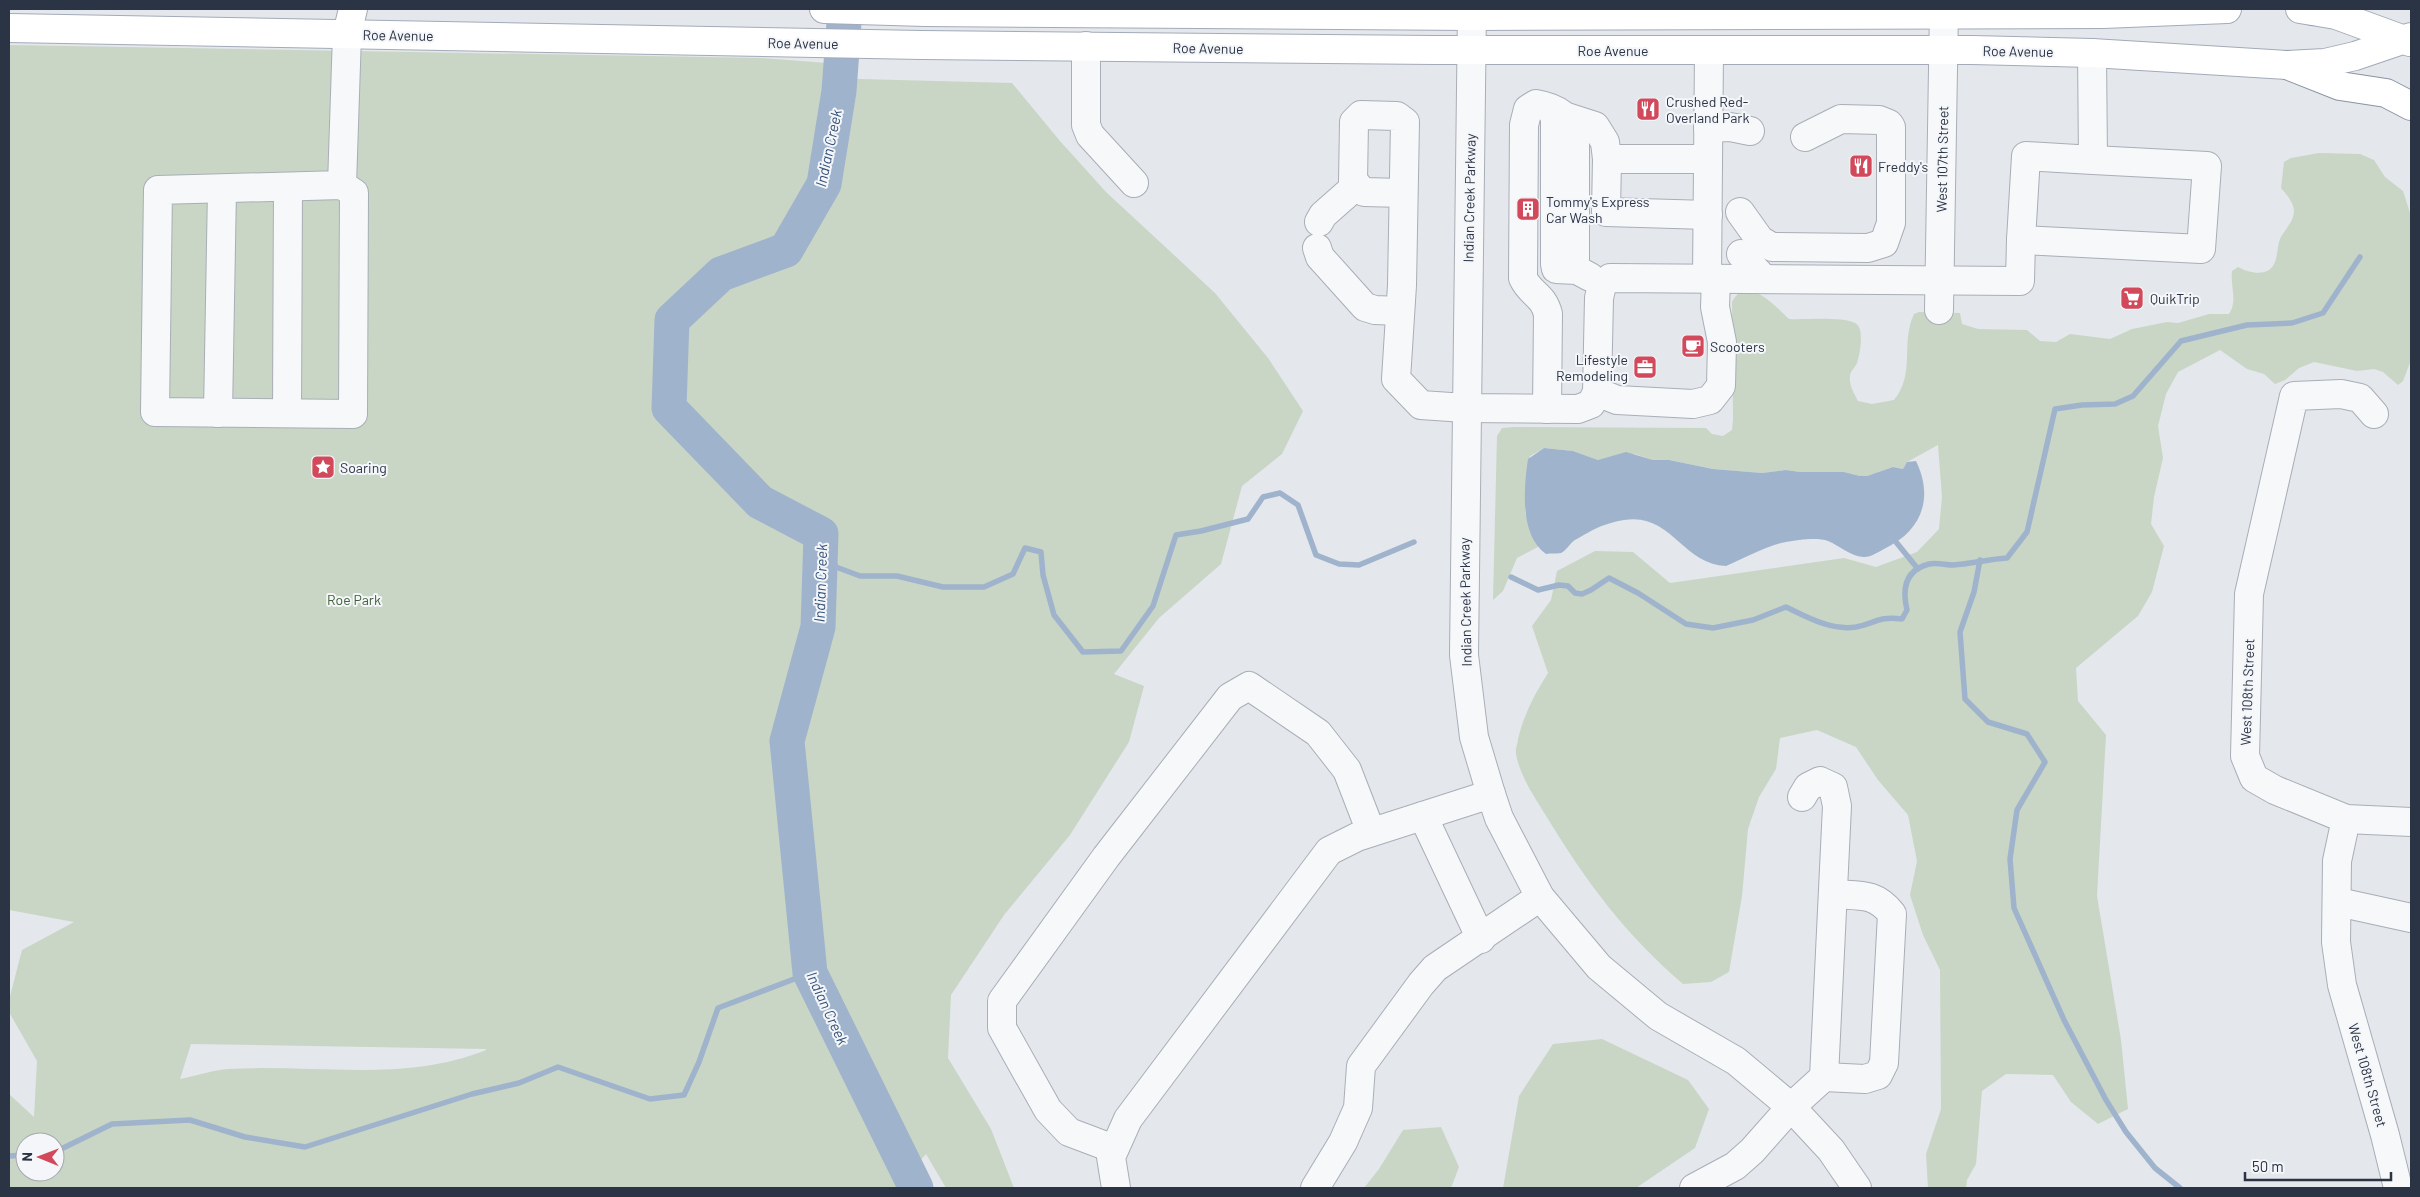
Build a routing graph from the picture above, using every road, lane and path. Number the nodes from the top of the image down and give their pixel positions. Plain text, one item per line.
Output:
1 (824, 9) edge
2 (2227, 9) edge
3 (2312, 9) edge
4 (1025, 11) edge
5 (1944, 11) edge
6 (1341, 12) edge
7 (1472, 12) edge
8 (1716, 12) edge
9 (350, 21) edge
10 (9, 28) edge
11 (2408, 40) edge
12 (1086, 46) junction
13 (1472, 50) junction
14 (1709, 50) junction
15 (1944, 50) junction
16 (2092, 53) junction
17 (2287, 65) junction
18 (2411, 106) edge
19 (1559, 113) junction
20 (1708, 128) junction
21 (1750, 131) dead end
22 (1806, 137) dead end
23 (1607, 159) junction
24 (1708, 159) junction
25 (2093, 160) junction
26 (1134, 184) dead end
27 (342, 185) junction
28 (1357, 185) junction
29 (288, 187) junction
30 (222, 189) junction
31 (1403, 193) junction
32 (1708, 213) junction
33 (2021, 240) junction
34 (1741, 254) dead end
35 (1711, 278) junction
36 (1763, 278) junction
37 (1940, 278) junction
38 (1602, 285) junction
39 (1939, 310) dead end
40 (1400, 311) junction
41 (1597, 392) junction
42 (1465, 408) junction
43 (1547, 409) junction
44 (218, 412) junction
45 (287, 413) junction
46 (2374, 414) dead end
47 (1491, 794) junction
48 (1802, 797) dead end
49 (1423, 816) junction
50 (2346, 819) junction
51 (2411, 822) edge
52 (1371, 832) junction
53 (1833, 894) junction
54 (1540, 897) junction
55 (2338, 902) junction
56 (2411, 918) edge
57 (1481, 938) junction
58 (1824, 1077) junction
59 (1791, 1107) junction
60 (1114, 1149) junction
61 (1116, 1188) edge
62 (1315, 1188) edge
63 (1694, 1188) edge
64 (1857, 1188) edge
65 (2398, 1188) edge

1 - 4 main road
2 - 5 main road
3 - 11 main road, Roe Avenue
4 - 6 main road
5 - 8 main road
5 - 15 street, West 107th Street
6 - 7 main road
7 - 8 main road
7 - 13 street, Indian Creek Parkway
9 - 10 main road, Roe Avenue
9 - 12 main road, Roe Avenue
9 - 27 street
11 - 17 main road, Roe Avenue
12 - 13 main road, Roe Avenue
12 - 26 street
13 - 14 main road, Roe Avenue
13 - 42 street, Indian Creek Parkway
14 - 15 main road, Roe Avenue
14 - 20 street
15 - 16 main road, Roe Avenue
15 - 37 street, West 107th Street
16 - 17 main road, Roe Avenue
16 - 25 street
17 - 18 main road
19 - 23 street
19 - 38 street
19 - 43 street
20 - 21 street
20 - 24 street
22 - 32 street
23 - 24 street
23 - 32 street
24 - 32 street
25 - 33 street
25 - 33 street
27 - 29 street
27 - 45 street
28 - 31 street
28 - 31 street
28 - 40 street
29 - 30 street
29 - 45 street
30 - 44 street
30 - 44 street
31 - 40 street
32 - 35 street
33 - 37 street
34 - 36 street
35 - 36 street
35 - 38 street
35 - 41 street
36 - 37 street
37 - 39 street, West 107th Street
38 - 41 street
40 - 42 street
41 - 43 street
42 - 43 street
42 - 47 street, Indian Creek Parkway
44 - 45 street
46 - 50 street, West 108th Street
47 - 49 street
47 - 54 street, Indian Creek Parkway
48 - 53 street
49 - 52 street
49 - 57 street
50 - 51 street
50 - 55 street, West 108th Street
52 - 60 street
52 - 60 street
53 - 58 street
53 - 58 street
54 - 57 street
54 - 59 street, Indian Creek Parkway
55 - 56 street
55 - 65 street, West 108th Street
57 - 62 street
58 - 59 street
59 - 63 street
59 - 64 street, Indian Creek Parkway
60 - 61 street

